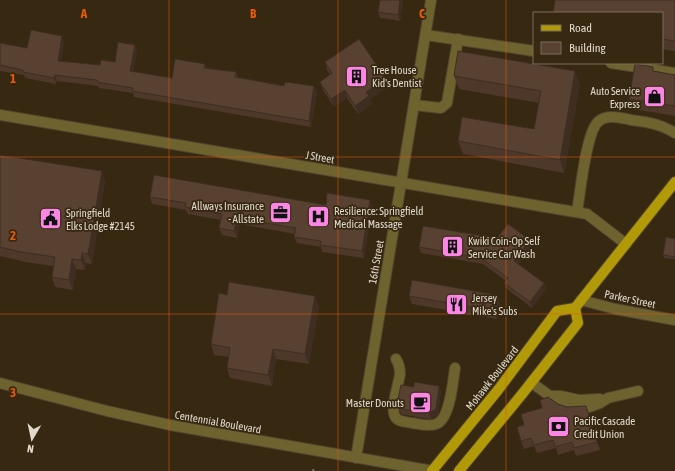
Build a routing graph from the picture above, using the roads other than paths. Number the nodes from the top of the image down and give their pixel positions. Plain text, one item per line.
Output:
1 (431, 0) edge
2 (426, 35) junction
3 (458, 39) junction
4 (533, 51) edge
5 (617, 64) edge
6 (675, 73) edge
7 (414, 105) junction
8 (0, 114) edge
9 (675, 133) edge
10 (675, 182) edge
11 (402, 183) junction
12 (577, 212) junction
13 (626, 244) junction
14 (581, 300) junction
15 (574, 308) junction
16 (675, 320) edge
17 (396, 359) dead end
18 (455, 368) dead end
19 (532, 382) junction
20 (0, 383) edge
21 (638, 391) dead end
22 (356, 458) junction
23 (433, 471) edge
24 (459, 471) edge

1 - 2 street, 16th Street
2 - 3 street
2 - 7 street, 16th Street
3 - 4 street
3 - 7 street
5 - 6 street
7 - 11 street, 16th Street
8 - 11 street, J Street
9 - 12 street
10 - 13 main road
11 - 12 street, J Street
11 - 22 street, 16th Street
12 - 13 street, J Street
13 - 14 main road
14 - 15 main road
14 - 16 street, Parker Street
15 - 19 main road
15 - 23 main road, Mohawk Boulevard
17 - 18 street
19 - 21 street
19 - 24 main road
20 - 22 street, Centennial Boulevard
22 - 23 street, Centennial Boulevard

